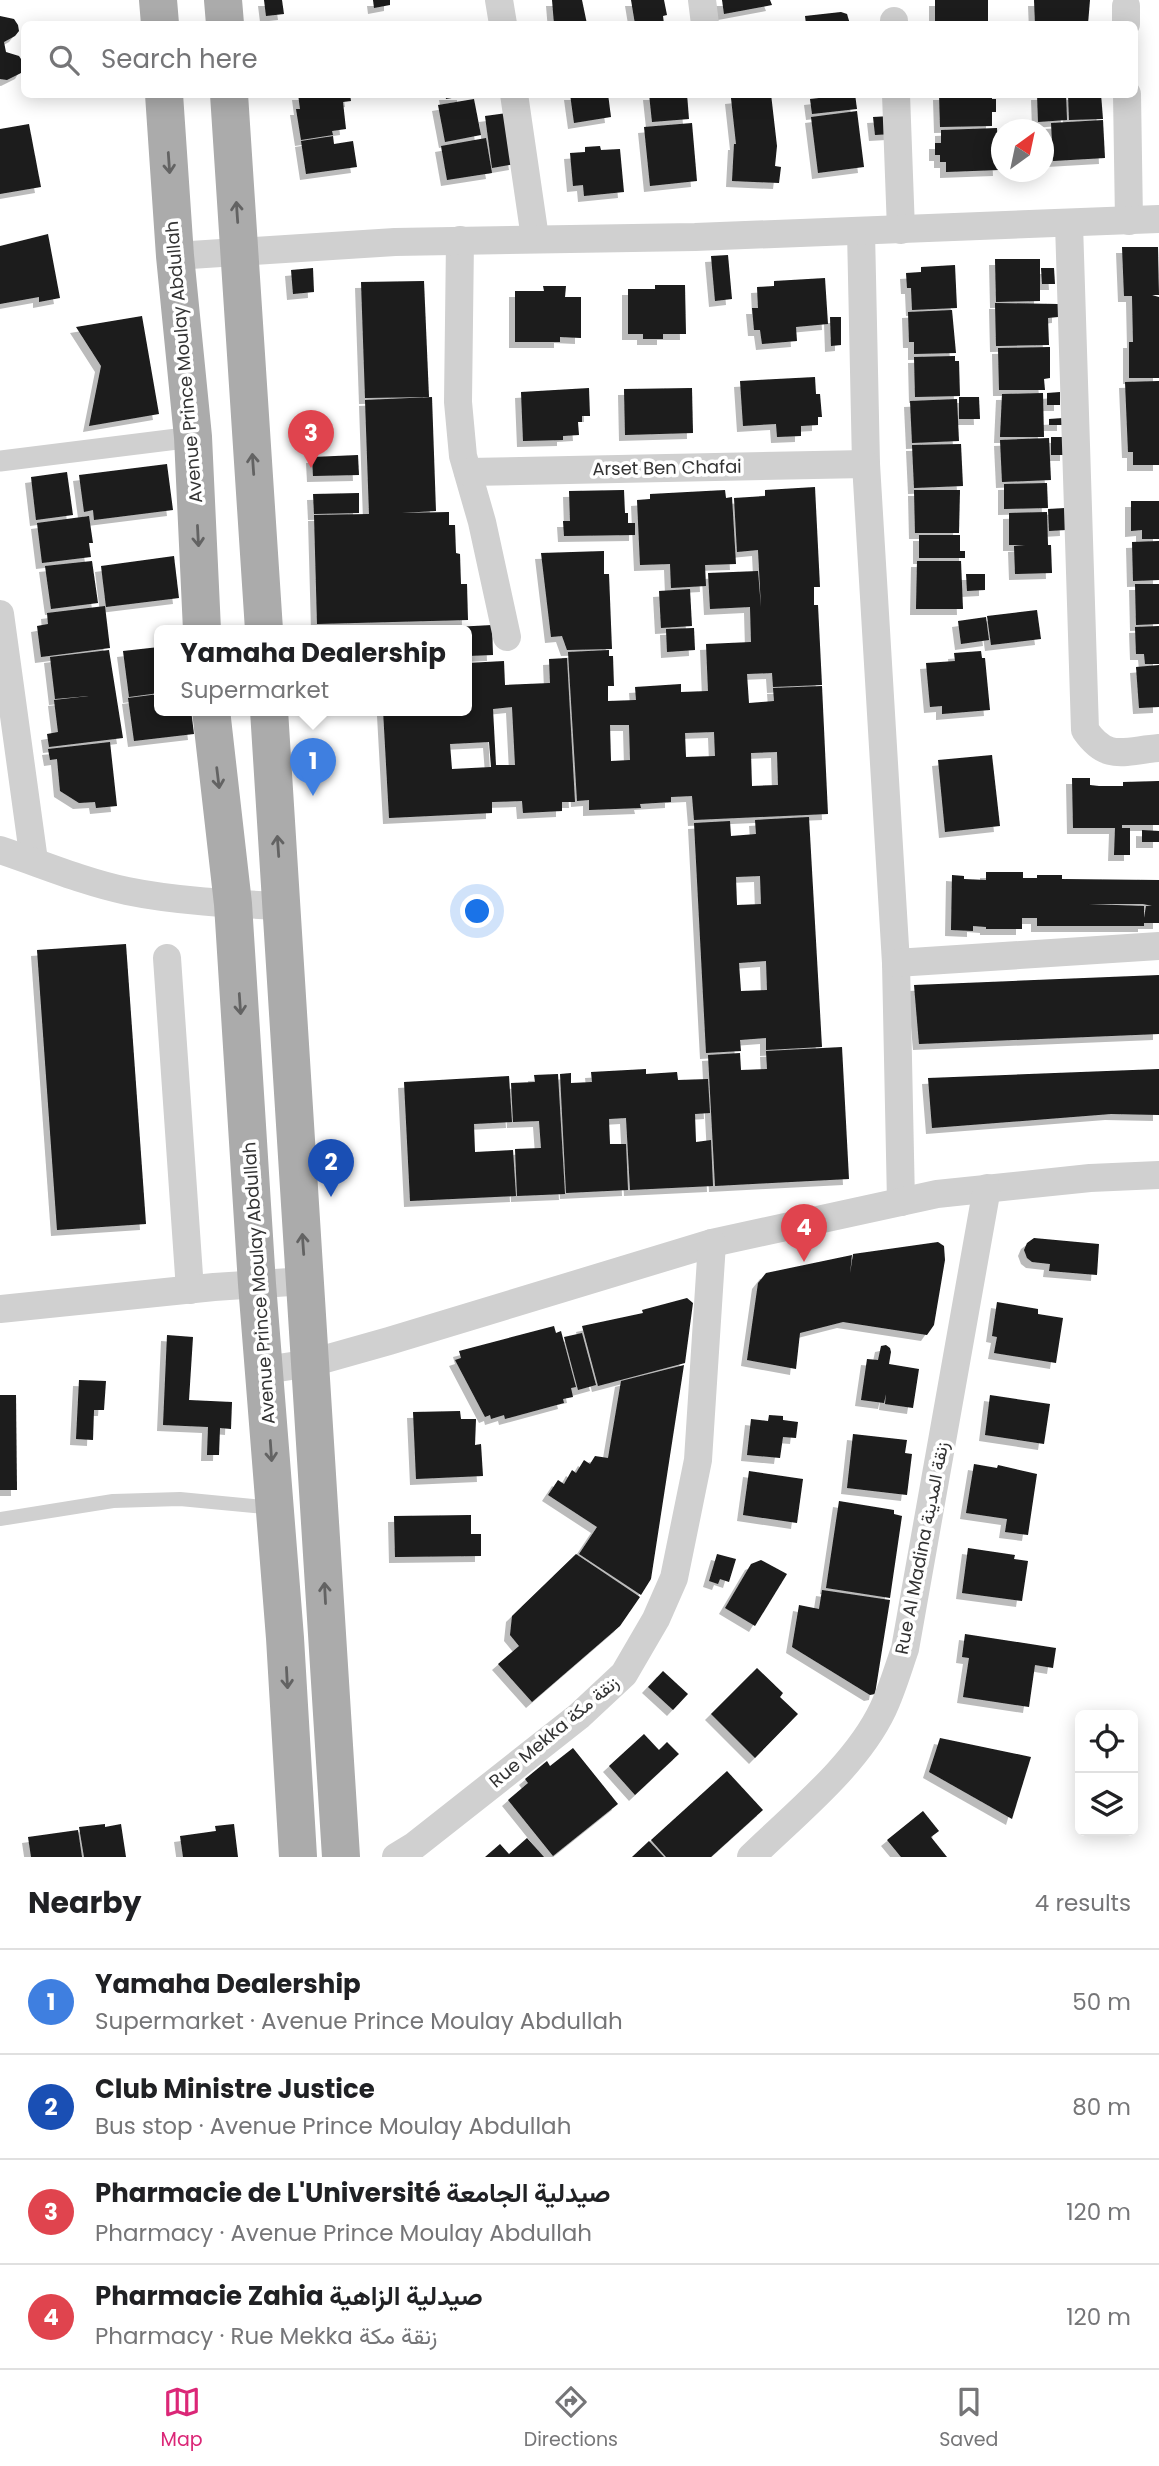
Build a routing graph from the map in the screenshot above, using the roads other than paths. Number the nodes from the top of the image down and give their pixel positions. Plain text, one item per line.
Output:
1 (158, 0) edge
2 (223, 0) edge
3 (499, 0) edge
4 (702, 0) edge
5 (160, 21) edge
6 (225, 21) edge
7 (502, 21) edge
8 (705, 21) edge
9 (164, 98) edge
10 (229, 98) edge
11 (515, 98) edge
12 (896, 98) edge
13 (1127, 98) edge
14 (1159, 219) edge
15 (1129, 221) junction
16 (1069, 224) junction
17 (901, 230) junction
18 (861, 231) junction
19 (535, 238) junction
20 (460, 240) junction
21 (239, 252) junction
22 (175, 256) junction
23 (193, 437) junction
24 (0, 461) edge
25 (866, 464) junction
26 (468, 472) junction
27 (0, 614) edge
28 (202, 625) edge
29 (264, 625) edge
30 (507, 637) dead end
31 (212, 716) edge
32 (269, 716) edge
33 (1159, 748) edge
34 (0, 850) edge
35 (34, 861) junction
36 (233, 904) junction
37 (282, 906) junction
38 (1159, 946) edge
39 (167, 958) dead end
40 (896, 963) junction
41 (1159, 1175) edge
42 (987, 1188) junction
43 (901, 1202) junction
44 (712, 1243) junction
45 (306, 1281) junction
46 (257, 1284) junction
47 (190, 1290) junction
48 (0, 1309) edge
49 (311, 1363) junction
50 (265, 1370) junction
51 (275, 1508) junction
52 (0, 1519) edge
53 (335, 1766) junction
54 (293, 1770) junction
55 (298, 1857) edge
56 (341, 1857) edge
57 (396, 1857) edge
58 (751, 1857) edge

1 - 5 main road
2 - 6 main road
3 - 7 street
4 - 8 street
9 -> 22 main road, Avenue Prince Moulay Abdullah
21 -> 10 main road
11 - 19 street
12 - 17 street
13 - 15 street
14 - 15 street
15 - 16 street
16 - 17 street
16 - 33 street
17 - 18 street
18 - 19 street
18 - 25 street
19 - 20 street
20 - 21 street
20 - 26 street
21 - 22 street
29 -> 21 main road
22 - 23 main road, Avenue Prince Moulay Abdullah
23 - 24 street
23 -> 28 main road, Avenue Prince Moulay Abdullah
25 - 26 street, Arset Ben Chafai
25 - 40 street
26 - 30 street
27 - 35 street
31 -> 36 main road, Avenue Prince Moulay Abdullah
37 -> 32 main road
34 - 35 street
35 - 36 street
36 - 37 street
36 -> 46 main road, Avenue Prince Moulay Abdullah
45 -> 37 main road
38 - 40 street
39 - 47 street
40 - 43 street
41 - 42 street
42 - 43 street
42 - 58 street, Rue Al Madina زنقة المدينة
43 - 44 street
44 - 49 street
44 - 57 street, Rue Mekka زنقة مكة
45 - 46 street
45 - 49 main road
46 - 47 street
46 - 50 main road, Avenue Prince Moulay Abdullah
47 - 48 street
49 - 50 street
53 -> 49 main road
50 -> 51 main road, Avenue Prince Moulay Abdullah
51 - 52 lane
51 -> 54 main road, Avenue Prince Moulay Abdullah
53 - 54 main road
53 - 56 main road
54 - 55 main road, Avenue Prince Moulay Abdullah

